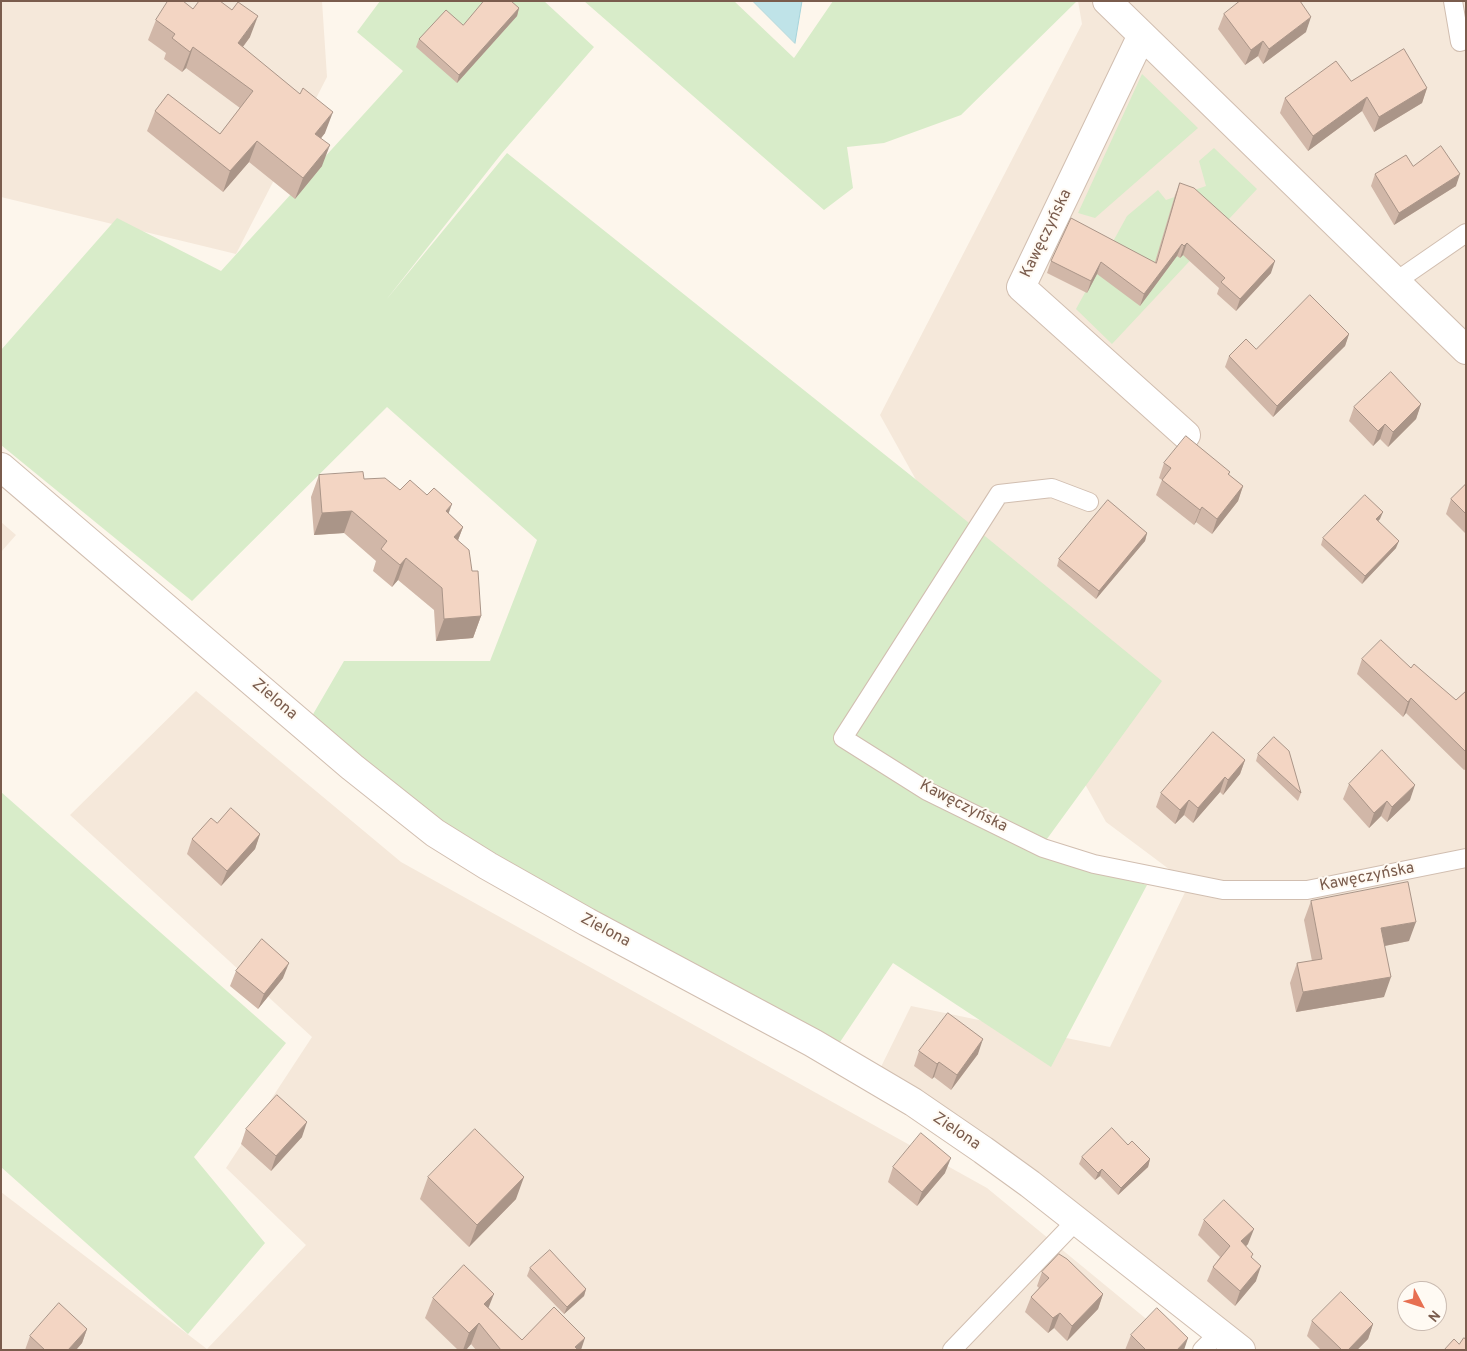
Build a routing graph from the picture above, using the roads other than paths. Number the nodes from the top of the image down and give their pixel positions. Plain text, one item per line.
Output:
1 (1107, 1) edge
2 (1453, 1) edge
3 (1142, 35) junction
4 (1460, 42) dead end
5 (1466, 233) edge
6 (1395, 282) junction
7 (1466, 350) edge
8 (1186, 435) edge
9 (1, 467) edge
10 (1088, 502) dead end
11 (1466, 858) edge
12 (1076, 1221) junction
13 (1210, 1341) edge
14 (952, 1350) edge
15 (1241, 1350) edge

1 - 3 street
2 - 4 lane
3 - 6 street
3 - 8 street, Kawęczyńska
5 - 6 lane
6 - 7 street
9 - 12 street, Zielona
10 - 11 lane, Kawęczyńska
12 - 13 street, Zielona
12 - 14 lane
13 - 15 street, Zielona

